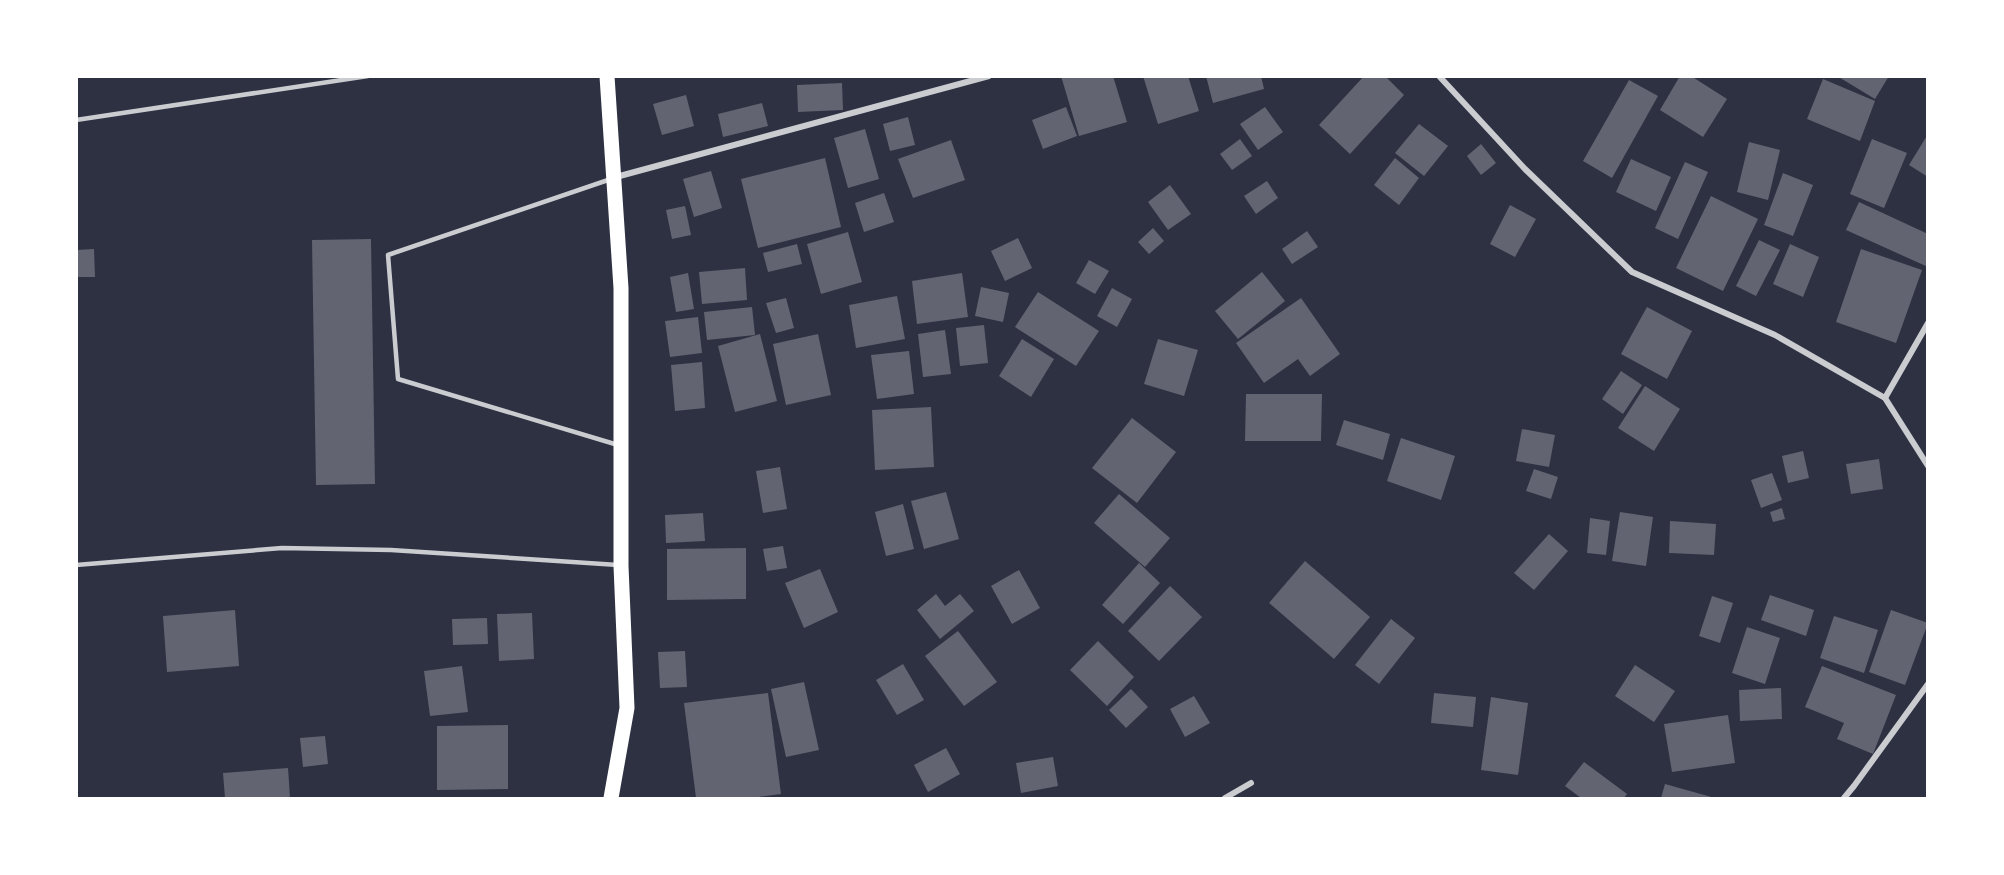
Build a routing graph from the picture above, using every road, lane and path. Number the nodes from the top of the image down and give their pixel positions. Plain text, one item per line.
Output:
1 (368, 76) edge
2 (607, 76) edge
3 (989, 76) edge
4 (1439, 76) edge
5 (76, 120) edge
6 (613, 178) junction
7 (1928, 323) edge
8 (1885, 398) junction
9 (620, 446) junction
10 (1928, 466) edge
11 (76, 566) edge
12 (621, 566) junction
13 (1928, 684) edge
14 (1251, 783) dead end
15 (611, 798) edge
16 (1225, 798) edge
17 (1844, 798) edge

1 - 5 lane
2 - 6 main road
3 - 6 street
4 - 8 street
6 - 9 main road
6 - 9 lane
7 - 8 street
8 - 10 street
9 - 12 main road
11 - 12 lane
12 - 15 main road
13 - 17 street
14 - 16 street

